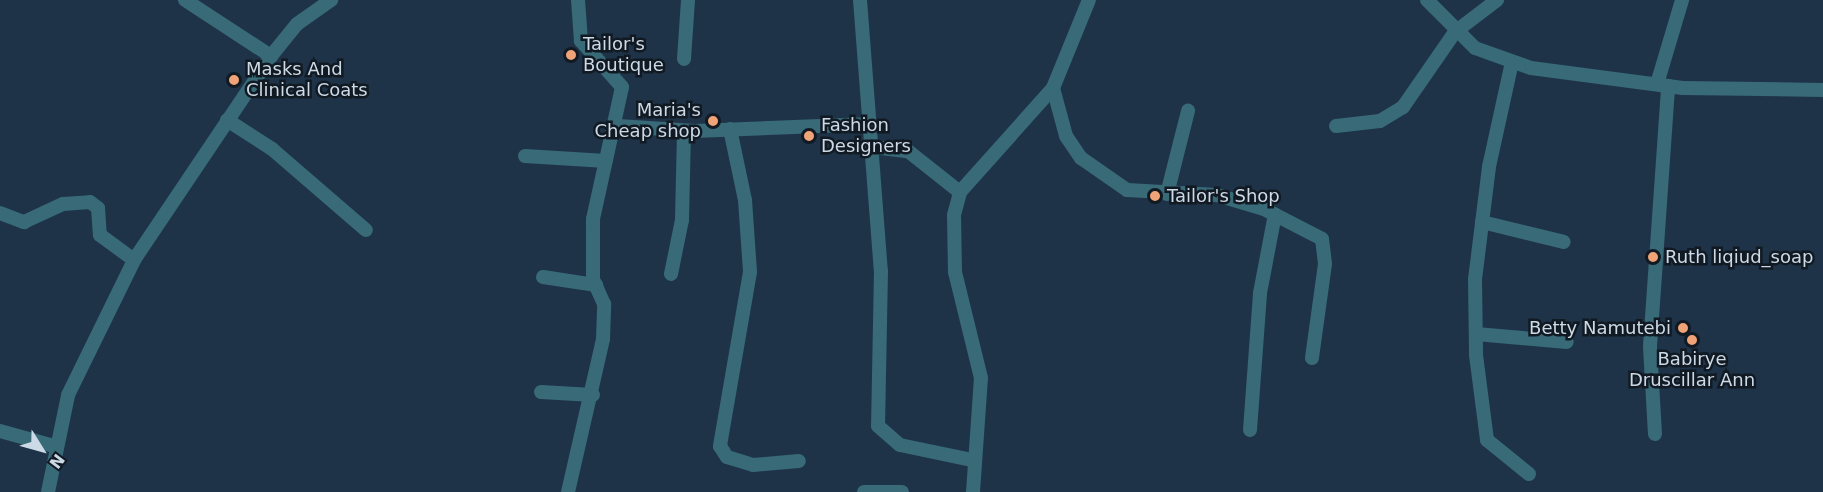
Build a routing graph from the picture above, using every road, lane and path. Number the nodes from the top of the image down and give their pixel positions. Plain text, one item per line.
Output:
1 (185, 0) edge
2 (329, 0) edge
3 (578, 0) edge
4 (688, 0) edge
5 (860, 0) edge
6 (1089, 0) edge
7 (1427, 0) edge
8 (1497, 0) edge
9 (1682, 0) edge
10 (1455, 32) junction
11 (271, 56) junction
12 (684, 59) dead end
13 (1512, 62) junction
14 (1662, 85) junction
15 (1053, 88) junction
16 (1823, 90) edge
17 (1188, 111) dead end
18 (227, 120) junction
19 (872, 124) junction
20 (618, 126) junction
21 (1336, 126) dead end
22 (730, 129) junction
23 (684, 131) junction
24 (873, 147) junction
25 (525, 156) dead end
26 (606, 161) junction
27 (960, 192) junction
28 (1167, 194) junction
29 (0, 213) edge
30 (1275, 214) junction
31 (1482, 222) junction
32 (366, 230) dead end
33 (1564, 242) dead end
34 (134, 261) junction
35 (671, 274) dead end
36 (543, 277) dead end
37 (596, 285) junction
38 (1476, 334) junction
39 (1567, 342) dead end
40 (1312, 358) dead end
41 (541, 392) dead end
42 (593, 395) junction
43 (1250, 430) dead end
44 (0, 431) edge
45 (1655, 434) dead end
46 (54, 446) junction
47 (972, 459) junction
48 (799, 460) dead end
49 (1529, 474) dead end
50 (48, 492) edge
51 (568, 492) edge
52 (864, 492) edge
53 (902, 492) edge
54 (973, 492) edge

1 - 11 street
2 - 11 street
3 - 20 street
4 - 12 street
5 - 19 street
6 - 15 street
7 - 10 street
8 - 10 street
9 - 14 street
10 - 13 street
10 - 21 street
11 - 18 street
13 - 14 street
13 - 31 street
14 - 16 street
14 - 45 street
15 - 27 street
15 - 28 street
17 - 28 street
18 - 32 street
18 - 34 street
19 - 22 street
19 - 24 street
20 - 23 street
20 - 26 street
22 - 23 street
22 - 48 street
23 - 35 street
24 - 27 street
24 - 47 street
25 - 26 street
26 - 37 street
27 - 47 street
28 - 30 street
29 - 34 street
30 - 40 street
30 - 43 street
31 - 33 street
31 - 38 street
34 - 46 street
36 - 37 street
37 - 42 street
38 - 39 street
38 - 49 street
41 - 42 street
42 - 51 street
44 - 46 street
46 - 50 street
47 - 54 street
52 - 53 street

